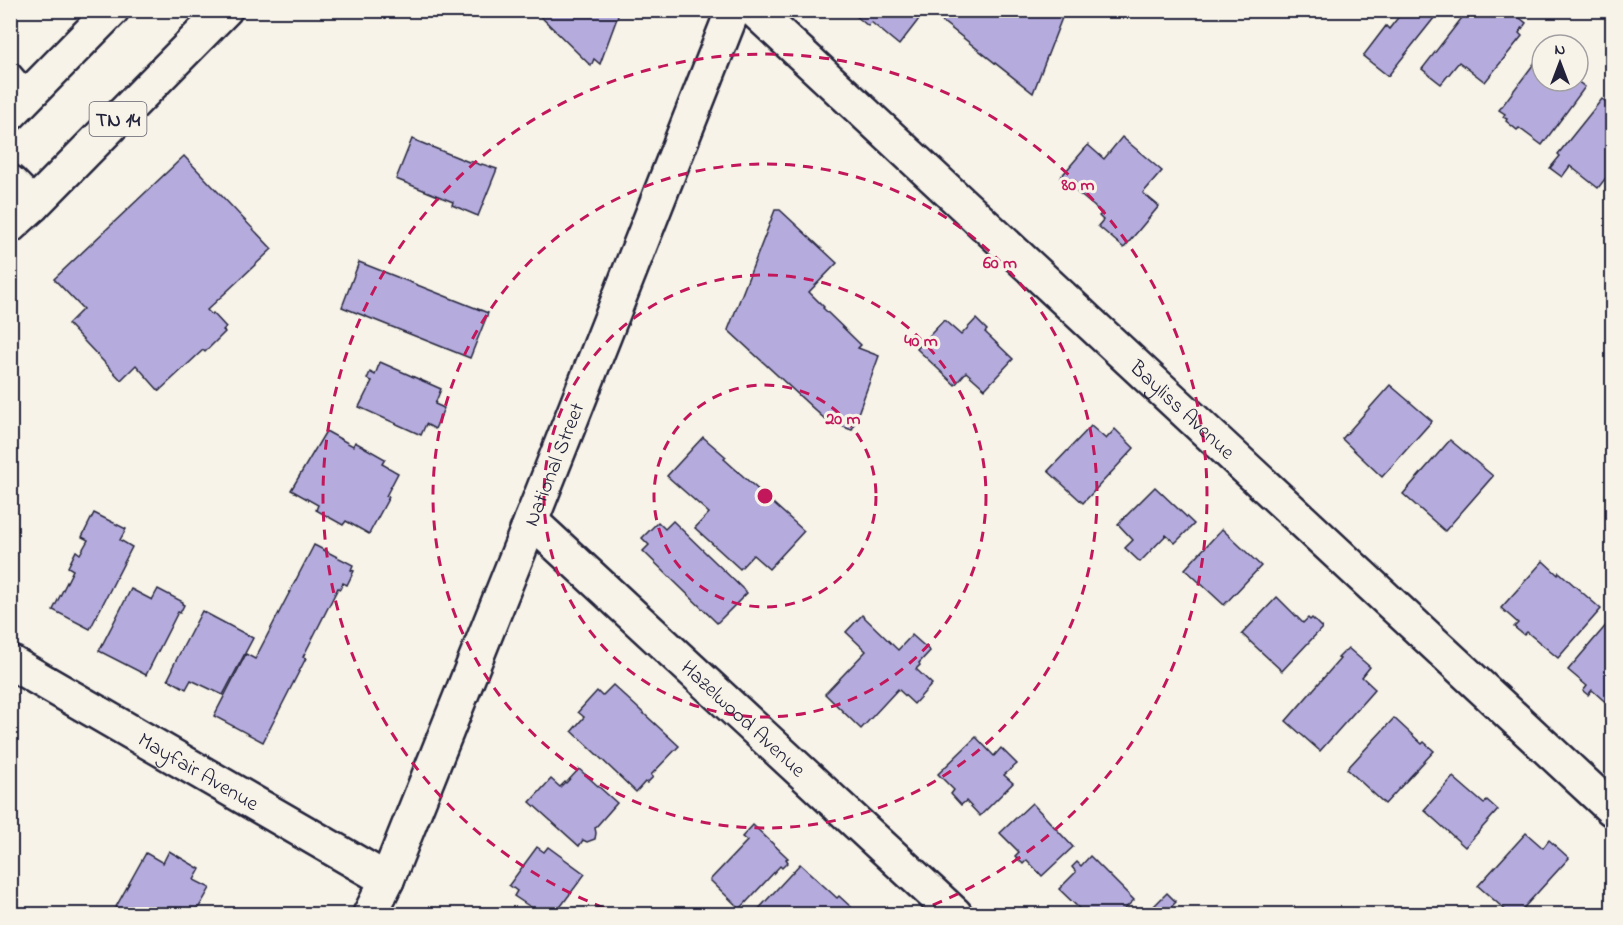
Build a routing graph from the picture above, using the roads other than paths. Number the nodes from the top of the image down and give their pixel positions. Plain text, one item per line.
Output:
1 (112, 10) edge
2 (225, 10) edge
3 (733, 10) edge
4 (754, 10) edge
5 (17, 94) edge
6 (10, 182) edge
7 (22, 216) edge
8 (531, 521) junction
9 (10, 662) edge
10 (1612, 809) edge
11 (387, 880) junction
12 (370, 915) edge
13 (955, 915) edge

1 - 5 street
2 - 7 street, TN 14
3 - 8 street, National Street
4 - 10 street, Bayliss Avenue
6 - 7 street
8 - 11 street, National Street
8 - 13 street, Hazelwood Avenue
9 - 11 street, Mayfair Avenue
11 - 12 street, National Street

